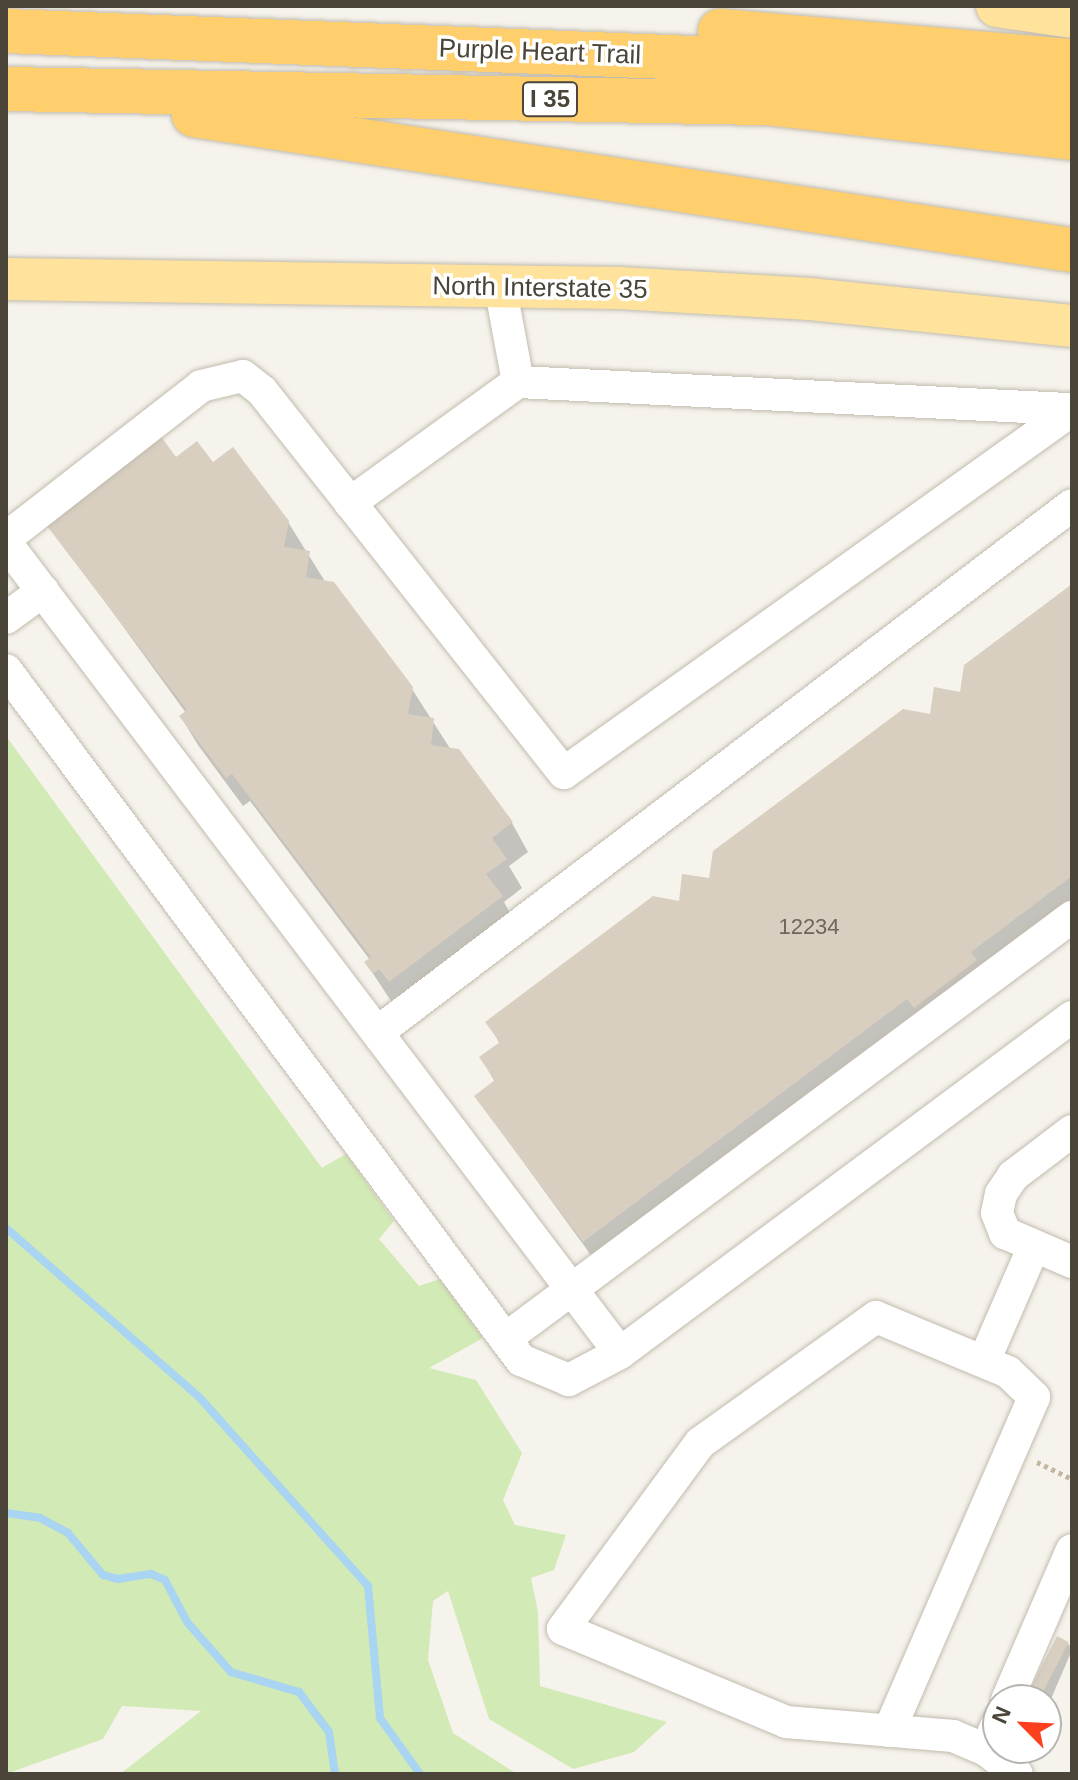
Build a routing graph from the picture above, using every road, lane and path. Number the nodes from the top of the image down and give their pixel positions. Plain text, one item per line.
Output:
1 (997, 6) edge
2 (1072, 17) edge
3 (6, 31) edge
4 (50, 33) junction
5 (1072, 61) edge
6 (16, 90) edge
7 (1072, 100) edge
8 (1072, 138) edge
9 (1072, 250) edge
10 (6, 279) edge
11 (500, 286) junction
12 (1072, 326) edge
13 (518, 382) junction
14 (1071, 409) edge
15 (350, 503) junction
16 (1072, 505) edge
17 (6, 541) edge
18 (43, 591) junction
19 (6, 618) edge
20 (6, 670) edge
21 (1072, 917) edge
22 (1072, 1017) edge
23 (378, 1032) junction
24 (1072, 1131) edge
25 (1034, 1246) junction
26 (1072, 1262) edge
27 (574, 1289) junction
28 (505, 1339) junction
29 (620, 1353) junction
30 (984, 1361) junction
31 (1011, 1451) junction
32 (1072, 1479) edge
33 (1072, 1550) edge
34 (1063, 1597) edge
35 (1016, 1684) edge
36 (889, 1731) junction
37 (982, 1736) edge

1 - 2 main road
3 - 4 highway, Purple Heart Trail / I 35
4 - 5 highway
4 - 7 highway, Purple Heart Trail / I 35
6 - 8 highway, Purple Heart Trail / I 35
6 - 9 highway
10 - 11 main road, North Interstate 35
11 - 12 main road, North Interstate 35
11 - 13 lane
13 - 14 lane
13 - 15 lane
14 - 15 lane
15 - 17 lane
16 - 23 lane
17 - 18 lane
18 - 19 lane
18 - 23 lane
20 - 28 lane
21 - 27 lane
22 - 29 lane
23 - 27 lane
24 - 25 lane
25 - 26 lane
25 - 30 lane
27 - 28 lane
27 - 29 lane
28 - 29 lane
30 - 31 lane
30 - 36 lane
31 - 32 path
31 - 36 lane
33 - 34 lane
34 - 35 lane
36 - 37 lane

